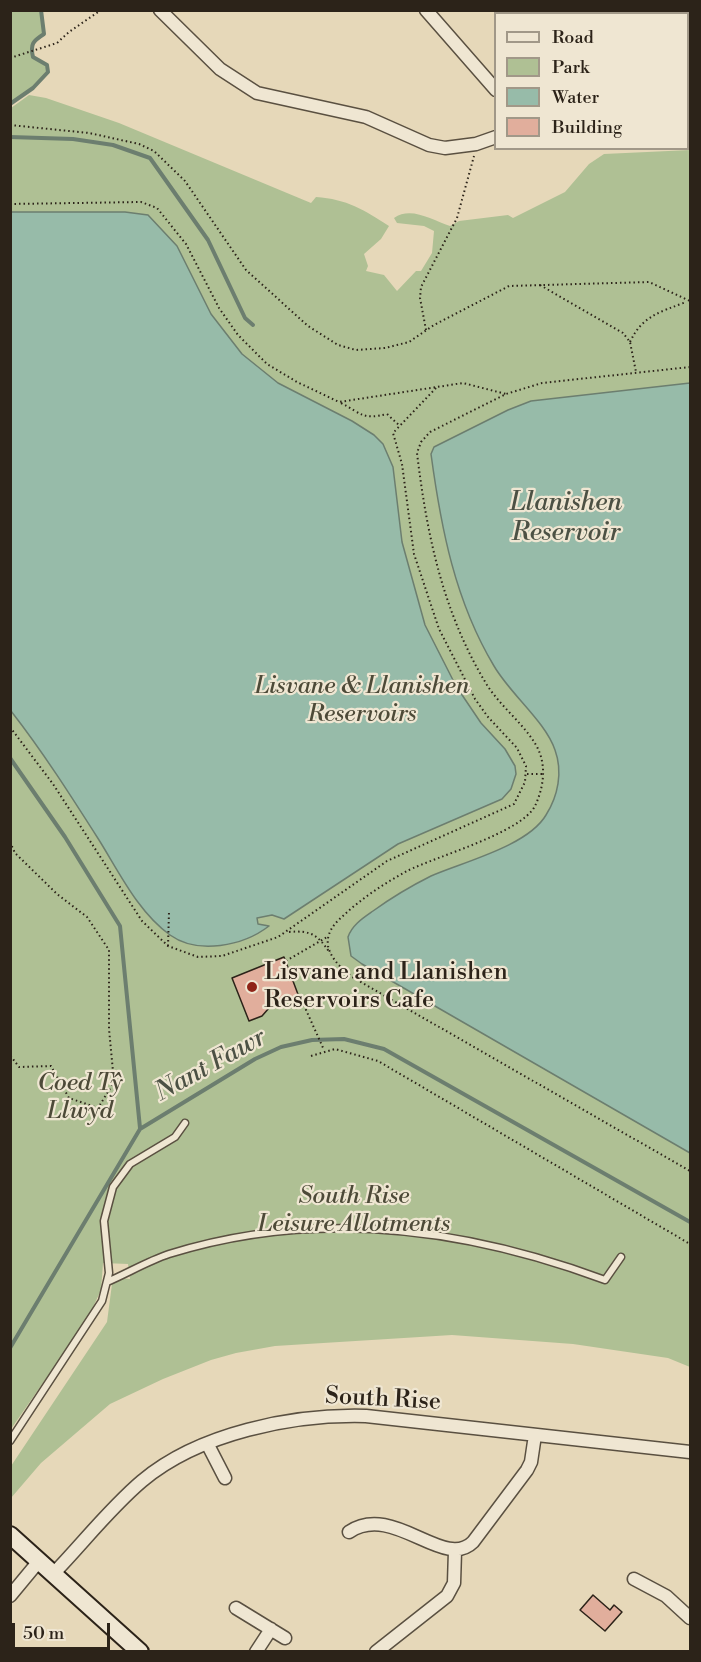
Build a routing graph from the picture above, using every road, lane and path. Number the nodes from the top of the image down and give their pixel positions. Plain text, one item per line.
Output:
1 (101, 10) edge
2 (160, 10) edge
3 (426, 10) edge
4 (10, 58) edge
5 (494, 89) edge
6 (10, 125) edge
7 (494, 137) edge
8 (476, 144) junction
9 (10, 204) edge
10 (538, 284) junction
11 (689, 301) edge
12 (426, 330) junction
13 (630, 342) junction
14 (690, 367) edge
15 (636, 372) junction
16 (437, 387) junction
17 (506, 394) junction
18 (339, 402) junction
19 (400, 426) junction
20 (10, 727) edge
21 (526, 774) junction
22 (543, 774) junction
23 (10, 842) edge
24 (169, 912) dead end
25 (286, 932) junction
26 (328, 936) junction
27 (320, 939) junction
28 (168, 946) junction
29 (332, 956) junction
30 (286, 961) dead end
31 (302, 1000) dead end
32 (324, 1050) junction
33 (10, 1055) edge
34 (311, 1056) dead end
35 (185, 1123) dead end
36 (690, 1171) edge
37 (690, 1244) edge
38 (621, 1257) dead end
39 (107, 1282) junction
40 (535, 1435) junction
41 (10, 1441) edge
42 (208, 1444) junction
43 (690, 1452) edge
44 (225, 1478) dead end
45 (349, 1532) dead end
46 (10, 1535) edge
47 (454, 1551) junction
48 (39, 1561) junction
49 (54, 1573) junction
50 (634, 1579) dead end
51 (10, 1596) edge
52 (236, 1608) dead end
53 (690, 1618) edge
54 (271, 1629) junction
55 (285, 1638) dead end
56 (140, 1652) edge
57 (256, 1652) edge
58 (376, 1652) edge

1 - 4 path
2 - 8 street
3 - 5 street
6 - 12 path
7 - 8 street
8 - 12 path
9 - 18 path
10 - 11 path
10 - 12 path
10 - 13 path
11 - 13 path
13 - 15 path
14 - 15 path
15 - 17 path
16 - 17 path
16 - 18 path
16 - 19 path
17 - 22 path
18 - 19 path
19 - 21 path
20 - 28 path
21 - 22 path
21 - 25 path
22 - 26 path
23 - 33 path
24 - 28 path
25 - 27 path
25 - 28 path
26 - 27 path
26 - 29 path
27 - 29 path
27 - 30 path
29 - 36 path
31 - 32 path
32 - 34 path
32 - 37 path
35 - 39 lane
38 - 39 lane
39 - 41 lane
40 - 42 street, South Rise
40 - 43 street, South Rise
40 - 47 street
42 - 44 street
42 - 49 street, South Rise
45 - 47 street
46 - 48 main road
47 - 58 street
48 - 49 main road
48 - 51 street
49 - 56 main road
50 - 53 street
52 - 54 street
54 - 55 street
54 - 57 street

